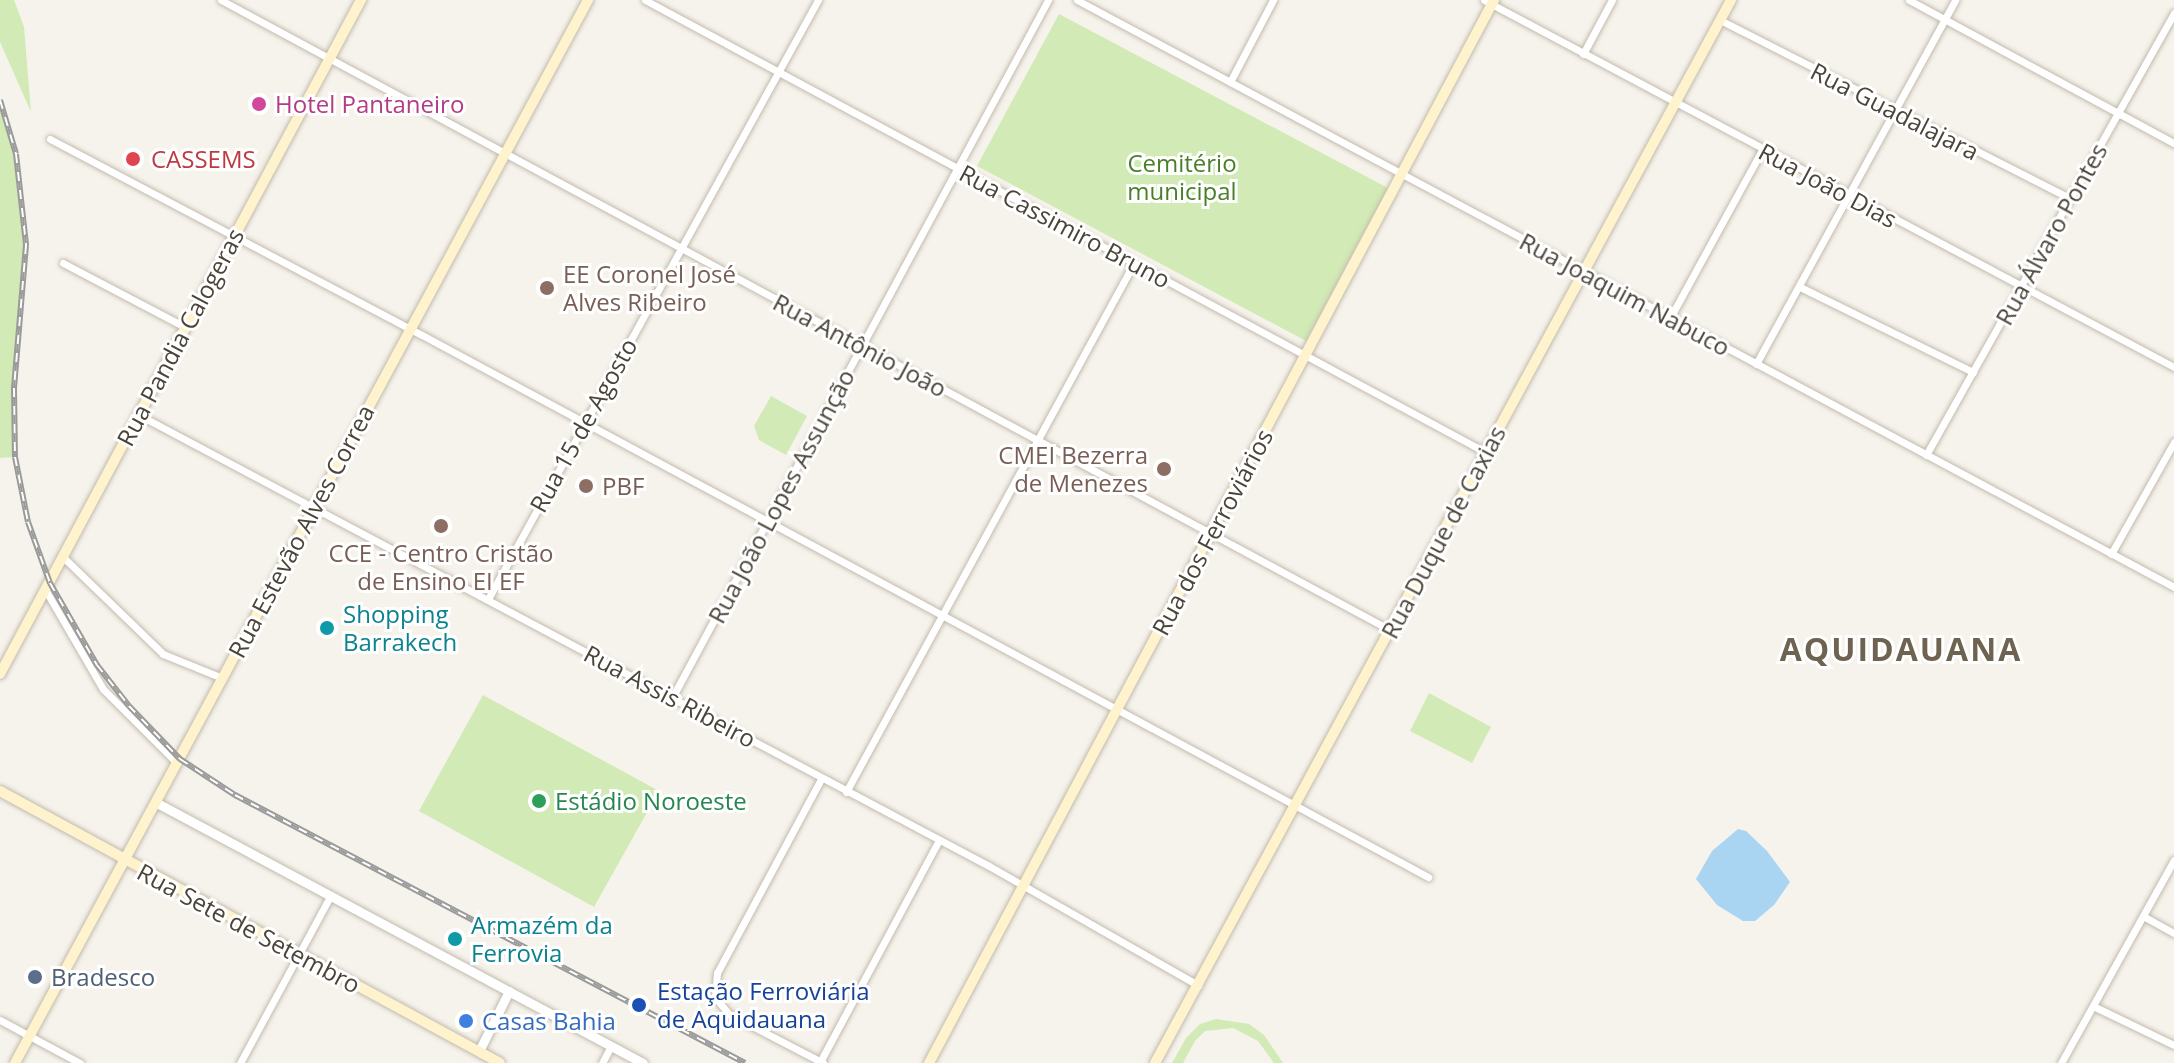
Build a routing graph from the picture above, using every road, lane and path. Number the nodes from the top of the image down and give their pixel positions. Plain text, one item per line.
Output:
1 (221, 0) edge
2 (361, 0) edge
3 (588, 0) edge
4 (645, 0) edge
5 (818, 0) edge
6 (1048, 0) edge
7 (1077, 0) edge
8 (1273, 0) edge
9 (1612, 0) edge
10 (1731, 0) edge
11 (1909, 0) edge
12 (1955, 0) edge
13 (1490, 2) edge
14 (2174, 13) edge
15 (1720, 20) junction
16 (1945, 20) junction
17 (1583, 54) junction
18 (329, 59) junction
19 (778, 72) junction
20 (1230, 82) junction
21 (1675, 103) junction
22 (1895, 112) junction
23 (2119, 114) junction
24 (50, 139) dead end
25 (2174, 143) edge
26 (1762, 150) junction
27 (505, 152) junction
28 (957, 168) junction
29 (1402, 174) junction
30 (1850, 196) junction
31 (2071, 199) junction
32 (234, 236) junction
33 (681, 248) junction
34 (63, 263) dead end
35 (1134, 263) junction
36 (1584, 271) junction
37 (1800, 287) junction
38 (2021, 287) junction
39 (1670, 318) junction
40 (185, 327) junction
41 (410, 328) junction
42 (862, 346) junction
43 (1306, 355) junction
44 (1756, 364) junction
45 (2174, 367) edge
46 (1973, 372) junction
47 (139, 415) junction
48 (583, 424) junction
49 (1037, 441) junction
50 (2174, 442) edge
51 (1485, 452) junction
52 (1926, 455) junction
53 (313, 507) junction
54 (767, 522) junction
55 (1210, 534) junction
56 (2111, 554) junction
57 (64, 558) junction
58 (2174, 587) edge
59 (46, 591) junction
60 (488, 599) junction
61 (942, 616) junction
62 (1390, 630) junction
63 (0, 674) edge
64 (222, 678) junction
65 (673, 696) junction
66 (1116, 711) junction
67 (177, 763) junction
68 (821, 779) junction
69 (0, 791) edge
70 (846, 792) junction
71 (157, 803) junction
72 (1294, 807) junction
73 (939, 840) junction
74 (2174, 860) edge
75 (126, 861) junction
76 (1428, 877) dead end
77 (1023, 886) junction
78 (331, 895) junction
79 (2143, 916) junction
80 (2174, 933) edge
81 (299, 954) junction
82 (1198, 985) junction
83 (509, 991) junction
84 (2093, 1006) junction
85 (0, 1020) edge
86 (30, 1036) junction
87 (2174, 1045) edge
88 (611, 1046) junction
89 (479, 1051) junction
90 (821, 1062) edge
91 (15, 1063) edge
92 (80, 1063) edge
93 (240, 1063) edge
94 (472, 1063) edge
95 (500, 1063) edge
96 (602, 1063) edge
97 (643, 1063) edge
98 (929, 1063) edge
99 (1155, 1063) edge
100 (2061, 1063) edge

1 - 18 street, Rua Antônio João
2 - 18 main road, Rua Pandia Calogeras
3 - 27 main road, Rua Estevão Alves Correa
4 - 19 street, Rua Cassimiro Bruno
5 - 19 street, Rua 15 de Agosto
6 - 28 street, Rua João Lopes Assunção
7 - 20 street, Rua Joaquim Nabuco
8 - 20 street
9 - 17 street
10 - 15 main road, Rua Duque de Caxias
11 - 16 street
12 - 16 street
13 - 17 street, Rua João Dias
13 - 29 main road, Rua dos Ferroviários
14 - 23 street, Rua Álvaro Pontes
15 - 21 main road, Rua Duque de Caxias
15 - 22 street, Rua Guadalajara
16 - 22 street
16 - 23 street
17 - 21 street, Rua João Dias
18 - 27 street, Rua Antônio João
18 - 32 main road, Rua Pandia Calogeras
19 - 28 street, Rua Cassimiro Bruno
19 - 33 street, Rua 15 de Agosto
20 - 29 street, Rua Joaquim Nabuco
21 - 26 street, Rua João Dias
21 - 36 main road, Rua Duque de Caxias
22 - 30 street
22 - 31 street, Rua Guadalajara
23 - 25 street
23 - 31 street, Rua Álvaro Pontes
24 - 32 street
26 - 30 street, Rua João Dias
26 - 39 street
27 - 33 street, Rua Antônio João
27 - 41 main road, Rua Estevão Alves Correa
28 - 35 street, Rua Cassimiro Bruno
28 - 42 street, Rua João Lopes Assunção
29 - 36 street, Rua Joaquim Nabuco
29 - 43 main road, Rua dos Ferroviários
30 - 37 street
30 - 38 street, Rua João Dias
31 - 38 street, Rua Álvaro Pontes
32 - 40 main road, Rua Pandia Calogeras
32 - 41 street
33 - 42 street, Rua Antônio João
33 - 48 street, Rua 15 de Agosto
34 - 40 street
35 - 43 street, Rua Cassimiro Bruno
35 - 49 street
36 - 39 street, Rua Joaquim Nabuco
36 - 51 main road, Rua Duque de Caxias
37 - 44 street
37 - 46 street
38 - 45 street, Rua João Dias
38 - 46 street, Rua Álvaro Pontes
39 - 44 street, Rua Joaquim Nabuco
40 - 47 main road, Rua Pandia Calogeras
41 - 48 street
41 - 53 main road, Rua Estevão Alves Correa
42 - 49 street, Rua Antônio João
42 - 54 street, Rua João Lopes Assunção
43 - 51 street, Rua Cassimiro Bruno
43 - 55 main road, Rua dos Ferroviários
44 - 52 street, Rua Joaquim Nabuco
46 - 52 street, Rua Álvaro Pontes
47 - 53 street, Rua Assis Ribeiro
47 - 57 main road, Rua Pandia Calogeras
48 - 54 street
48 - 60 street, Rua 15 de Agosto
49 - 55 street, Rua Antônio João
49 - 61 street
50 - 56 street
51 - 62 main road, Rua Duque de Caxias
52 - 56 street, Rua Joaquim Nabuco
53 - 60 street, Rua Assis Ribeiro
53 - 64 main road, Rua Estevão Alves Correa
54 - 61 street
54 - 65 street, Rua João Lopes Assunção
55 - 62 street, Rua Antônio João
55 - 66 main road, Rua dos Ferroviários
56 - 58 street, Rua Joaquim Nabuco
57 - 59 main road, Rua Pandia Calogeras
57 - 64 street
59 - 63 main road, Rua Pandia Calogeras
59 - 67 street
60 - 65 street, Rua Assis Ribeiro
61 - 66 street
61 - 70 street
62 - 72 main road, Rua Duque de Caxias
64 - 67 main road, Rua Estevão Alves Correa
65 - 68 street, Rua Assis Ribeiro
66 - 72 street
66 - 77 main road, Rua dos Ferroviários
67 - 71 main road, Rua Estevão Alves Correa
68 - 70 street, Rua Assis Ribeiro
68 - 90 street
69 - 75 main road, Rua Sete de Setembro
70 - 73 street, Rua Assis Ribeiro
71 - 75 main road, Rua Estevão Alves Correa
71 - 78 street
72 - 76 street
72 - 82 main road, Rua Duque de Caxias
73 - 77 street, Rua Assis Ribeiro
73 - 90 street
74 - 79 street
75 - 81 main road, Rua Sete de Setembro
75 - 86 main road, Rua Estevão Alves Correa
77 - 82 street, Rua Assis Ribeiro
77 - 98 main road, Rua dos Ferroviários
78 - 81 street
78 - 83 street
79 - 80 street
79 - 84 street
81 - 89 main road, Rua Sete de Setembro
81 - 93 street
82 - 99 main road, Rua Duque de Caxias
83 - 88 street
83 - 89 street
84 - 87 street
84 - 100 street
85 - 86 street
86 - 91 main road, Rua Estevão Alves Correa
86 - 92 street
88 - 96 street
88 - 97 street
89 - 94 main road
89 - 95 main road, Rua Sete de Setembro

